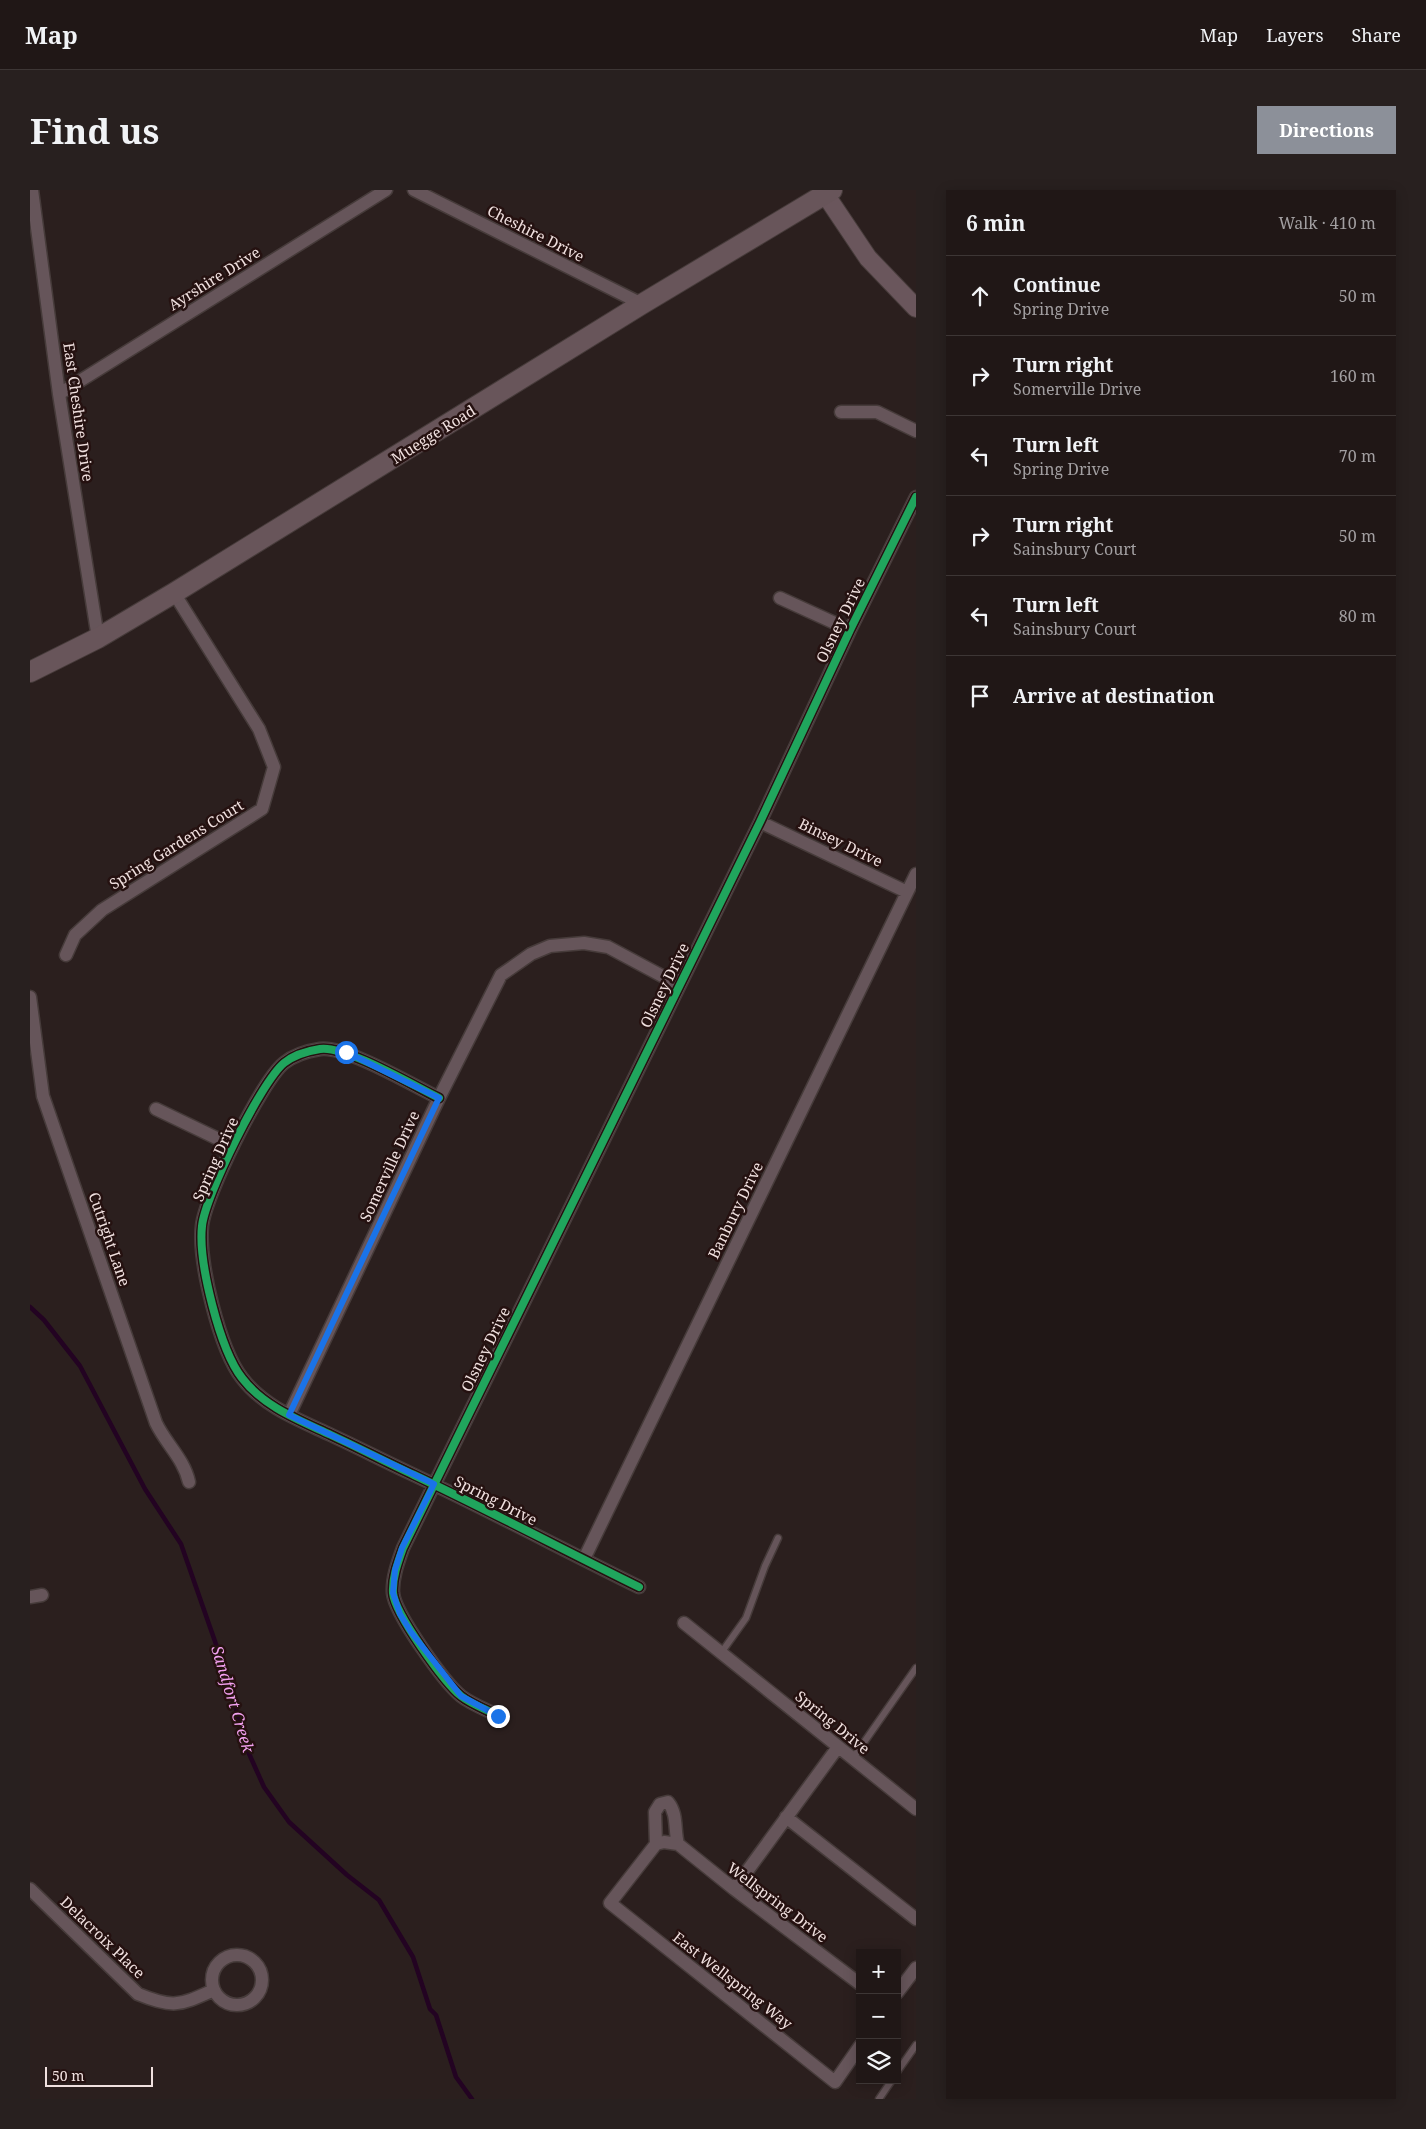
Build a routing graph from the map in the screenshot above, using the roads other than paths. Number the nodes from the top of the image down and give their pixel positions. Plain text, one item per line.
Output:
1 (32, 190) edge
2 (386, 190) edge
3 (414, 190) edge
4 (827, 191) edge
5 (642, 304) junction
6 (916, 308) edge
7 (59, 394) junction
8 (842, 412) dead end
9 (916, 431) edge
10 (916, 497) edge
11 (174, 593) junction
12 (780, 598) dead end
13 (850, 630) junction
14 (98, 638) junction
15 (30, 672) edge
16 (760, 822) junction
17 (916, 874) edge
18 (907, 892) junction
19 (66, 955) dead end
20 (680, 985) junction
21 (30, 996) edge
22 (439, 1098) junction
23 (156, 1109) dead end
24 (233, 1146) junction
25 (289, 1415) junction
26 (189, 1482) dead end
27 (434, 1484) junction
28 (778, 1538) dead end
29 (584, 1559) junction
30 (639, 1587) dead end
31 (684, 1623) dead end
32 (721, 1653) junction
33 (916, 1668) edge
34 (498, 1716) dead end
35 (838, 1747) junction
36 (853, 1758) junction
37 (916, 1809) edge
38 (786, 1817) junction
39 (656, 1844) junction
40 (678, 1844) junction
41 (30, 1889) edge
42 (734, 1889) junction
43 (916, 1919) edge
44 (916, 1968) edge
45 (856, 1981) edge
46 (901, 1988) edge
47 (214, 1990) junction
48 (916, 2045) edge
49 (856, 2052) edge
50 (901, 2066) edge
51 (889, 2084) edge
52 (879, 2099) edge

1 - 7 street, East Cheshire Drive
2 - 7 street, Ayrshire Drive
3 - 5 street, Cheshire Drive
4 - 5 main road, Muegge Road
4 - 6 street
5 - 11 main road, Muegge Road
7 - 14 street, East Cheshire Drive
8 - 9 street
10 - 13 street, Olsney Drive
11 - 14 main road, Muegge Road
11 - 19 street, Spring Gardens Court
12 - 13 street
13 - 16 street, Olsney Drive
14 - 15 main road, Muegge Road
16 - 18 street, Binsey Drive
16 - 20 street, Olsney Drive
17 - 18 street, Banbury Drive
18 - 29 street, Banbury Drive
20 - 22 street, Somerville Drive
20 - 27 street, Olsney Drive
21 - 26 street, Cutright Lane
22 - 24 street, Spring Drive
22 - 25 street, Somerville Drive
23 - 24 street
24 - 25 street, Spring Drive
25 - 27 street, Spring Drive
27 - 29 street, Spring Drive
27 - 34 street, Olsney Drive
28 - 32 lane
29 - 30 street, Spring Drive
31 - 32 street, Spring Drive
32 - 35 street, Spring Drive
33 - 36 lane
35 - 36 street, Spring Drive
35 - 38 street
36 - 37 street, Spring Drive
38 - 42 street
38 - 43 street
39 - 40 street
39 - 40 street
39 - 49 street, East Wellspring Way
40 - 42 street, Wellspring Drive
41 - 47 street, Delacroix Place
42 - 45 street, Wellspring Drive
44 - 46 street
47 - 47 street
48 - 50 lane
51 - 52 lane

